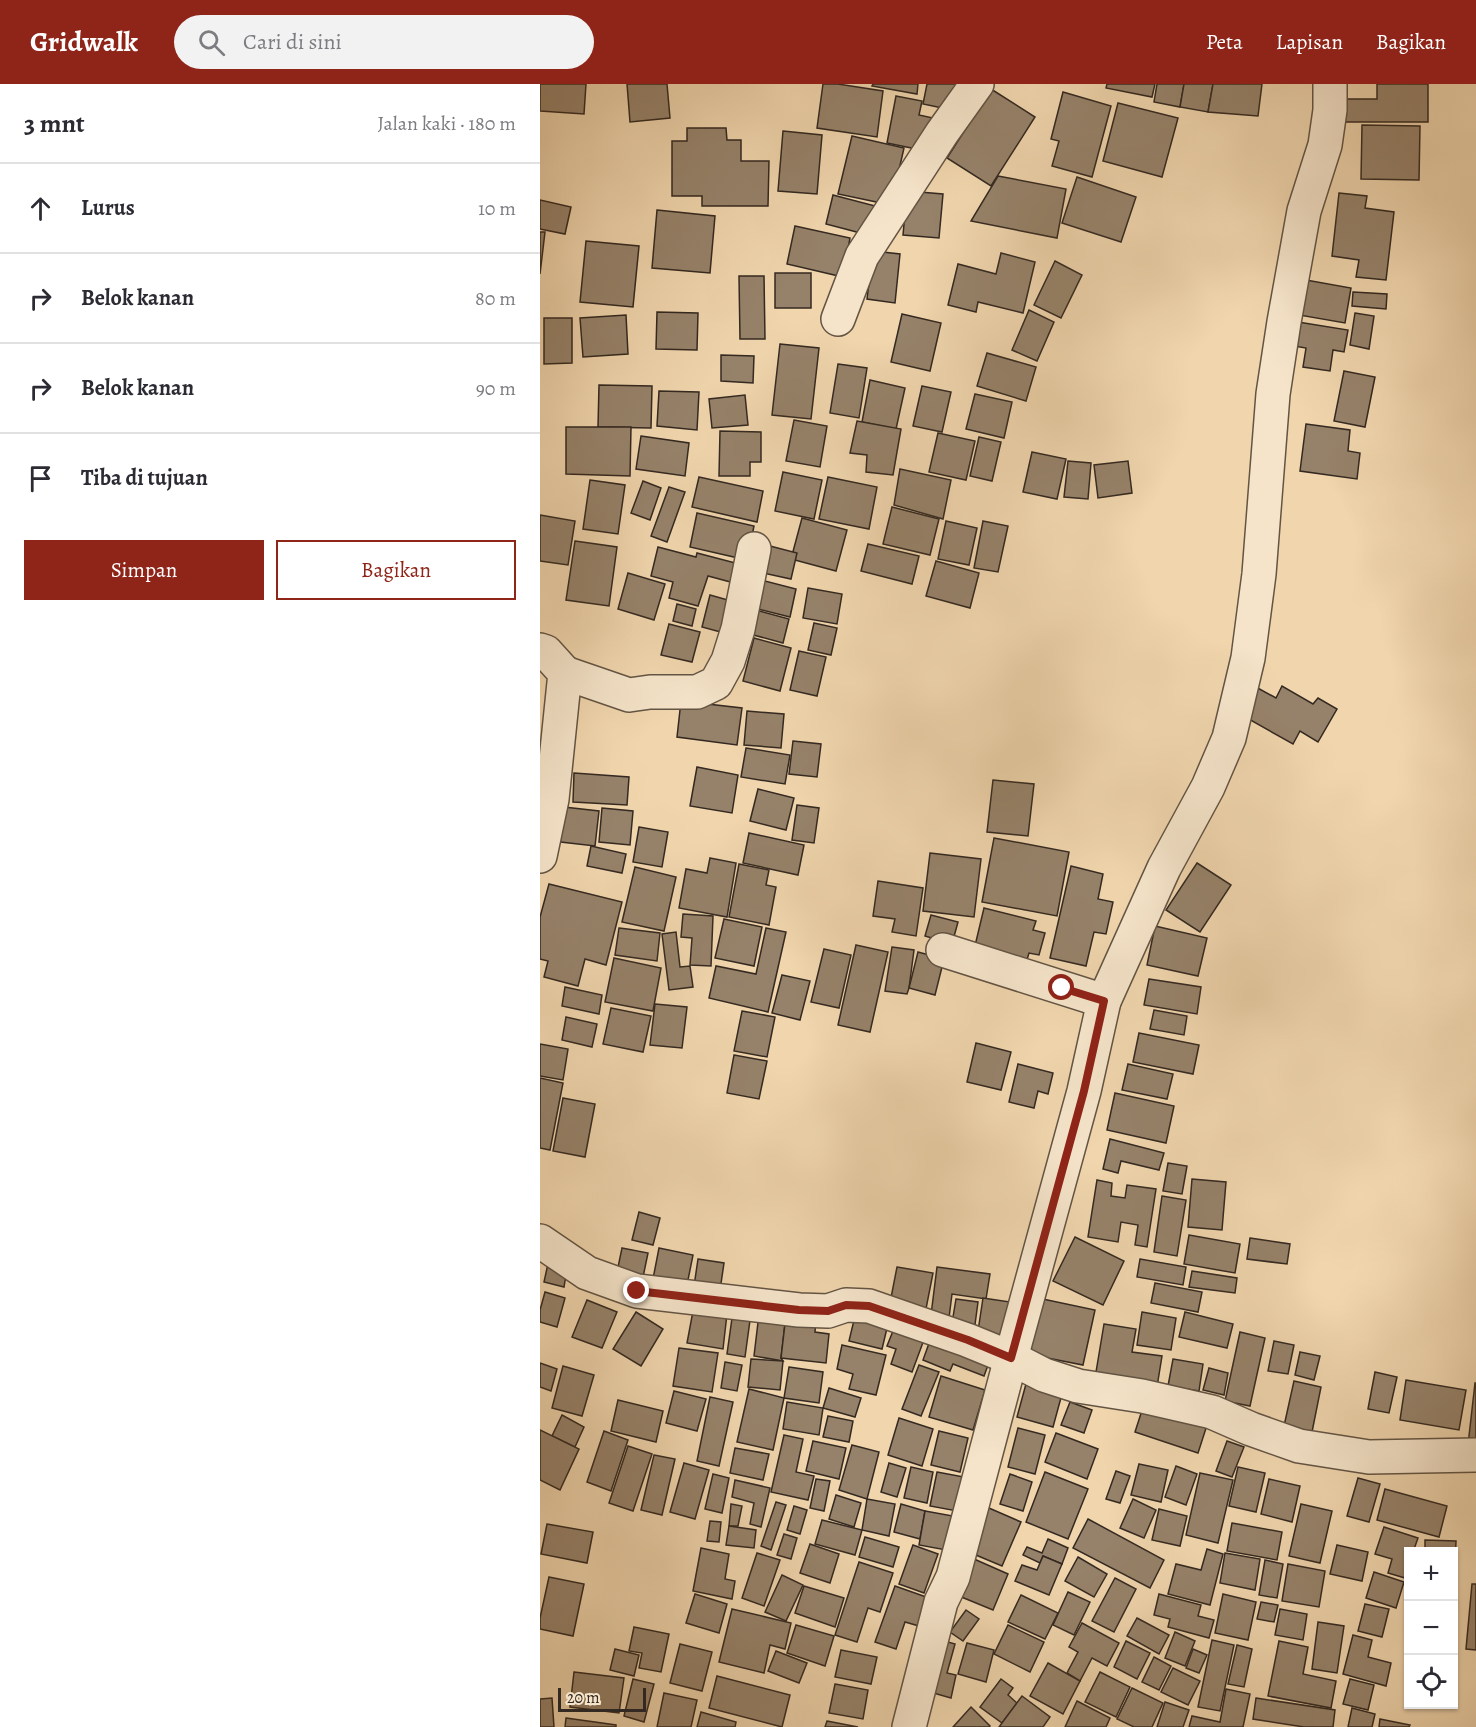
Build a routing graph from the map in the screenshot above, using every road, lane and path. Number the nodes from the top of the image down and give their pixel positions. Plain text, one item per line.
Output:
1 (977, 84) edge
2 (1330, 84) edge
3 (838, 319) dead end
4 (754, 549) dead end
5 (540, 651) edge
6 (565, 673) junction
7 (540, 856) edge
8 (943, 950) dead end
9 (1104, 1001) junction
10 (540, 1241) edge
11 (1011, 1358) junction
12 (1476, 1455) edge
13 (909, 1727) edge

1 - 3 street
2 - 9 street
4 - 6 street
5 - 6 street
6 - 7 street
8 - 9 street
9 - 11 street
10 - 11 street
11 - 12 street
11 - 13 street

